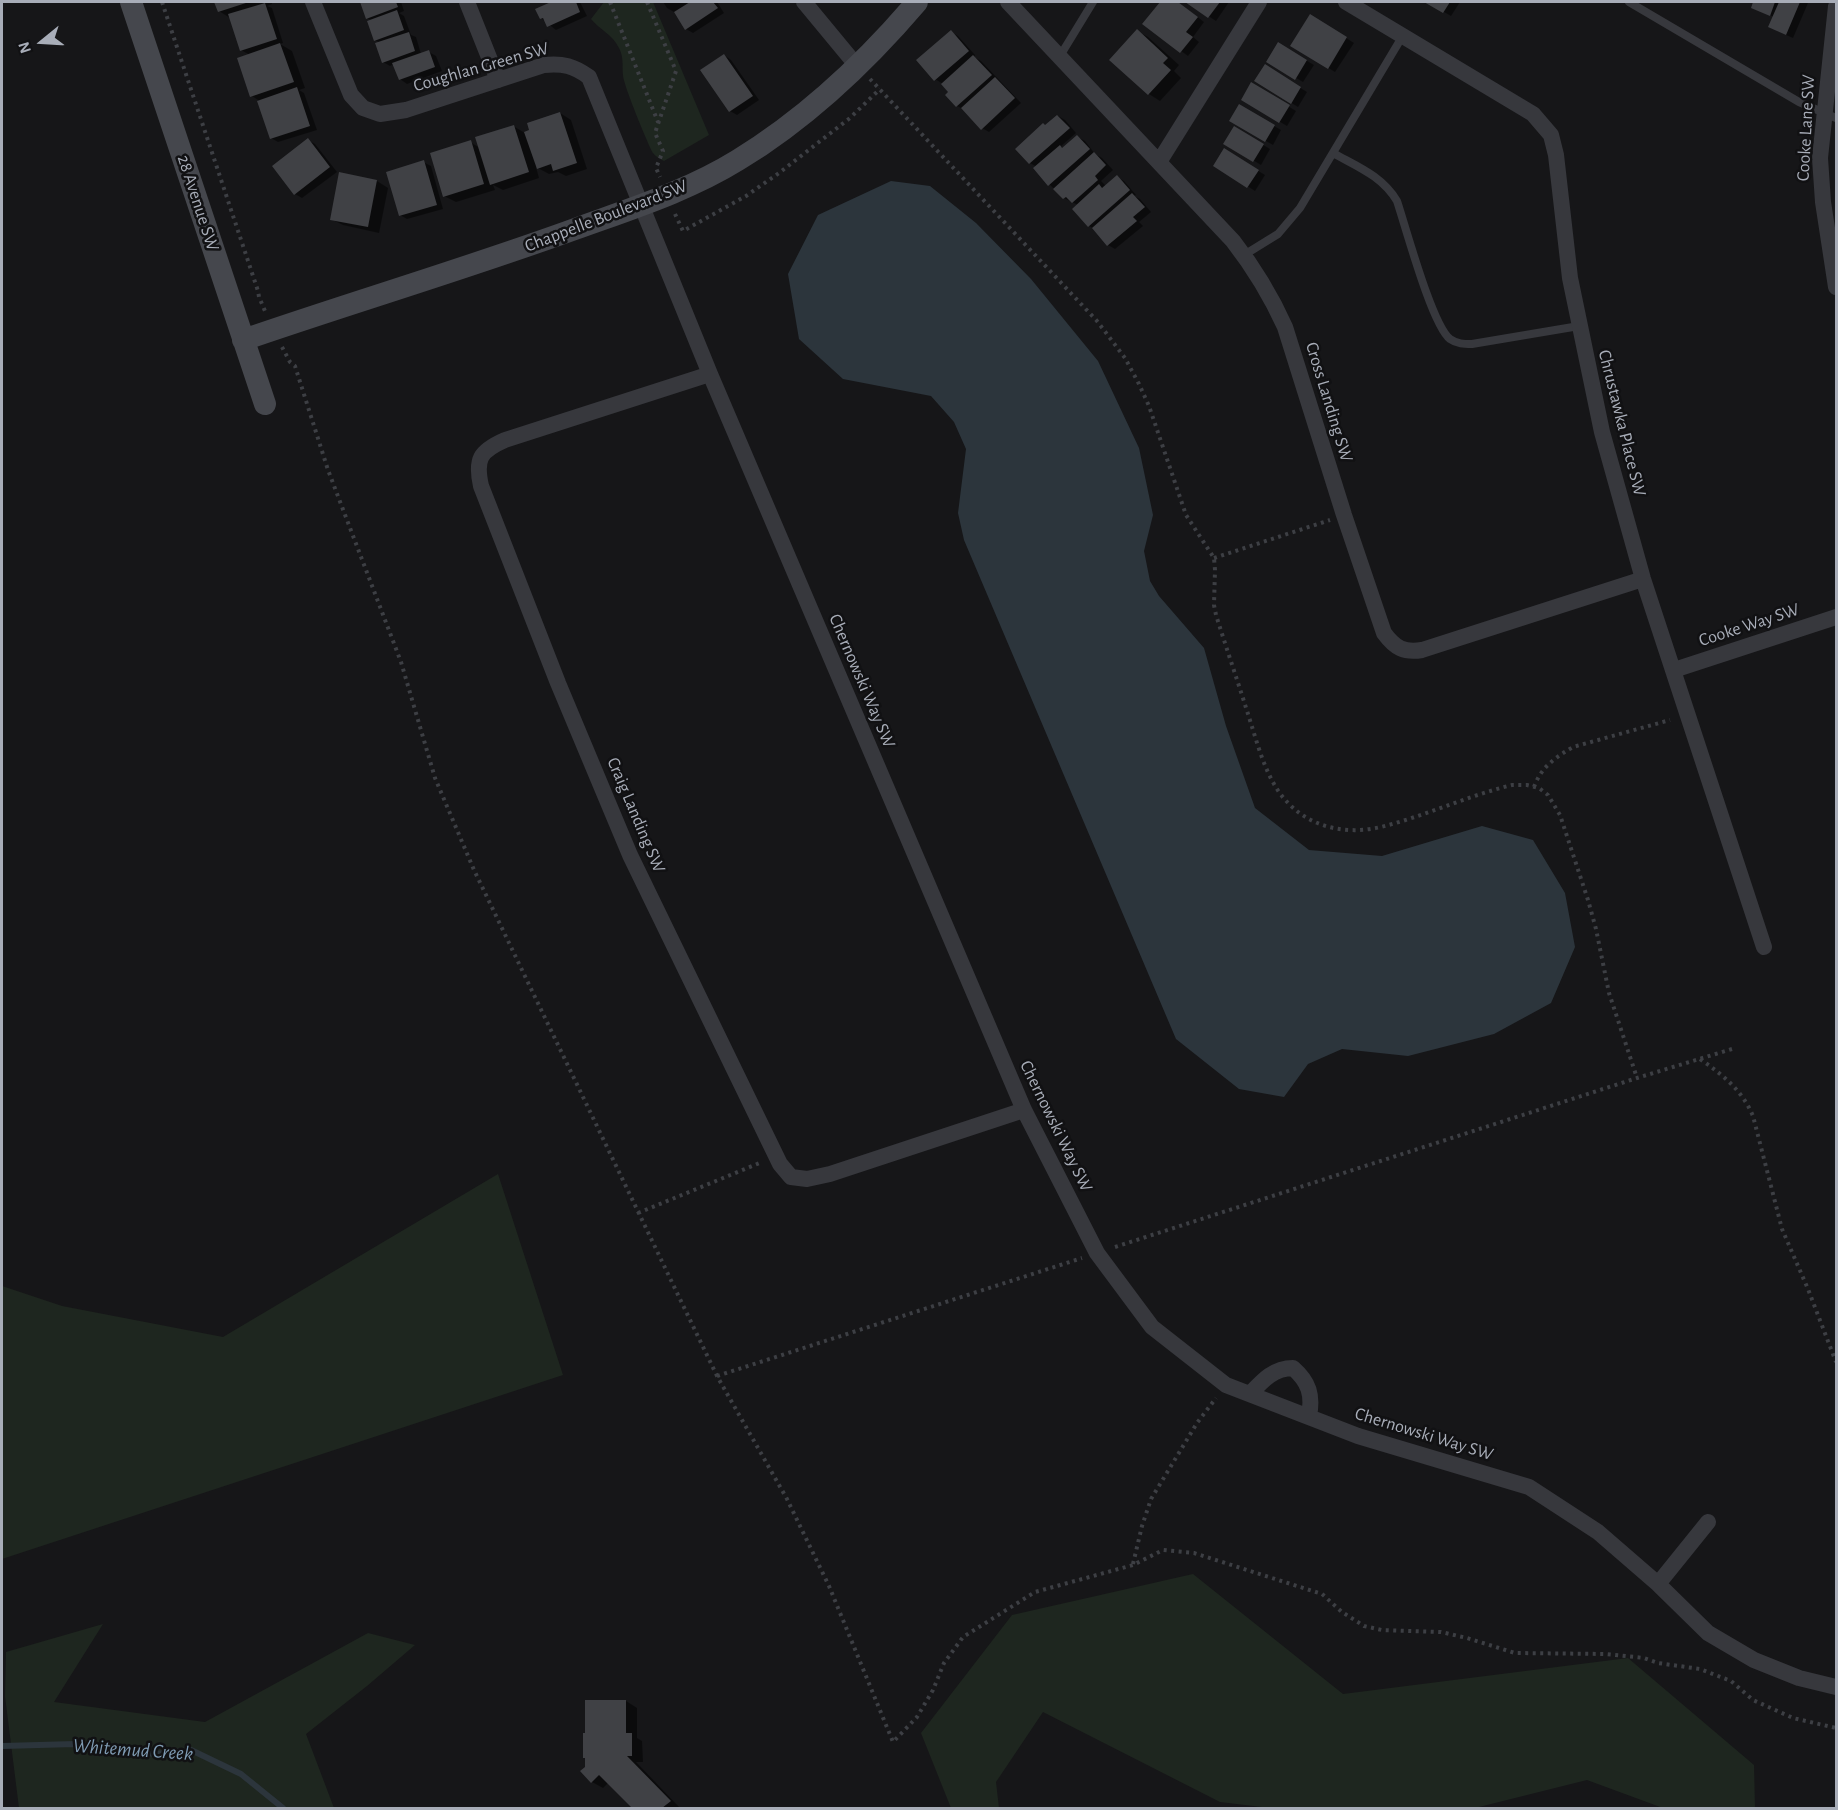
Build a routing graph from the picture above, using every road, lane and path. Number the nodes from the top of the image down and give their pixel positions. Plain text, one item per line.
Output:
1 (131, 2) edge
2 (162, 2) edge
3 (313, 2) edge
4 (467, 2) edge
5 (610, 2) edge
6 (647, 2) edge
7 (804, 2) edge
8 (917, 2) edge
9 (1008, 2) edge
10 (1093, 2) edge
11 (1259, 2) edge
12 (1346, 2) edge
13 (1629, 2) edge
14 (1836, 6) edge
15 (1402, 37) junction
16 (1060, 56) junction
17 (857, 66) junction
18 (498, 80) junction
19 (880, 89) junction
20 (1830, 115) edge
21 (658, 123) junction
22 (1333, 153) junction
23 (1159, 162) junction
24 (667, 194) junction
25 (640, 205) junction
26 (1244, 255) junction
27 (1836, 287) edge
28 (259, 297) dead end
29 (1579, 326) junction
30 (243, 340) junction
31 (290, 362) dead end
32 (710, 374) junction
33 (265, 404) dead end
34 (1344, 515) junction
35 (1214, 558) junction
36 (1643, 579) junction
37 (1836, 618) edge
38 (1674, 670) junction
39 (1688, 715) junction
40 (1534, 786) junction
41 (1764, 947) dead end
42 (1732, 1049) dead end
43 (1700, 1059) junction
44 (1637, 1078) junction
45 (1024, 1110) junction
46 (776, 1156) junction
47 (638, 1213) junction
48 (1097, 1253) junction
49 (1836, 1362) edge
50 (717, 1376) junction
51 (1226, 1385) junction
52 (1250, 1394) junction
53 (1310, 1416) junction
54 (1708, 1522) dead end
55 (1133, 1565) junction
56 (1658, 1584) junction
57 (1836, 1687) edge
58 (1836, 1728) edge

1 - 30 street, 28 Avenue SW
2 - 28 path
3 - 18 street, Coughlan Green SW
4 - 18 street
5 - 21 path
6 - 21 path
7 - 17 street
8 - 17 street, Chappelle Boulevard SW
9 - 16 street, Cross Landing SW
10 - 16 lane
11 - 23 street
12 - 15 street, Chrustawka Place SW
13 - 20 lane
14 - 20 street, Cooke Lane SW
15 - 22 lane
15 - 29 street, Chrustawka Place SW
16 - 23 street, Cross Landing SW
17 - 19 path
17 - 24 street, Chappelle Boulevard SW
18 - 25 street, Coughlan Green SW
19 - 24 path
19 - 35 path
20 - 27 street, Cooke Lane SW
21 - 24 path
22 - 26 lane
22 - 29 lane
23 - 26 street, Cross Landing SW
24 - 25 street, Chappelle Boulevard SW
25 - 30 street, Chappelle Boulevard SW
25 - 32 street, Chernowski Way SW
26 - 34 street, Cross Landing SW
29 - 36 street, Chrustawka Place SW
30 - 33 street, 28 Avenue SW
31 - 47 path
32 - 45 street, Chernowski Way SW
32 - 46 street, Craig Landing SW
34 - 35 path
34 - 36 street, Cross Landing SW
35 - 40 path
36 - 38 street, Chrustawka Place SW
37 - 38 street, Cooke Way SW
38 - 39 street, Chrustawka Place SW
39 - 40 path
39 - 41 street, Chrustawka Place SW
40 - 44 path
42 - 43 path
43 - 44 path
43 - 49 path
44 - 48 path
45 - 46 street, Craig Landing SW
45 - 48 street, Chernowski Way SW
46 - 47 path
47 - 50 path
48 - 50 path
48 - 51 street, Chernowski Way SW
50 - 55 path
51 - 52 street, Chernowski Way SW
51 - 55 path
52 - 53 street, Chernowski Way SW
52 - 53 street
53 - 56 street, Chernowski Way SW
54 - 56 street
55 - 58 path
56 - 57 street, Chernowski Way SW

